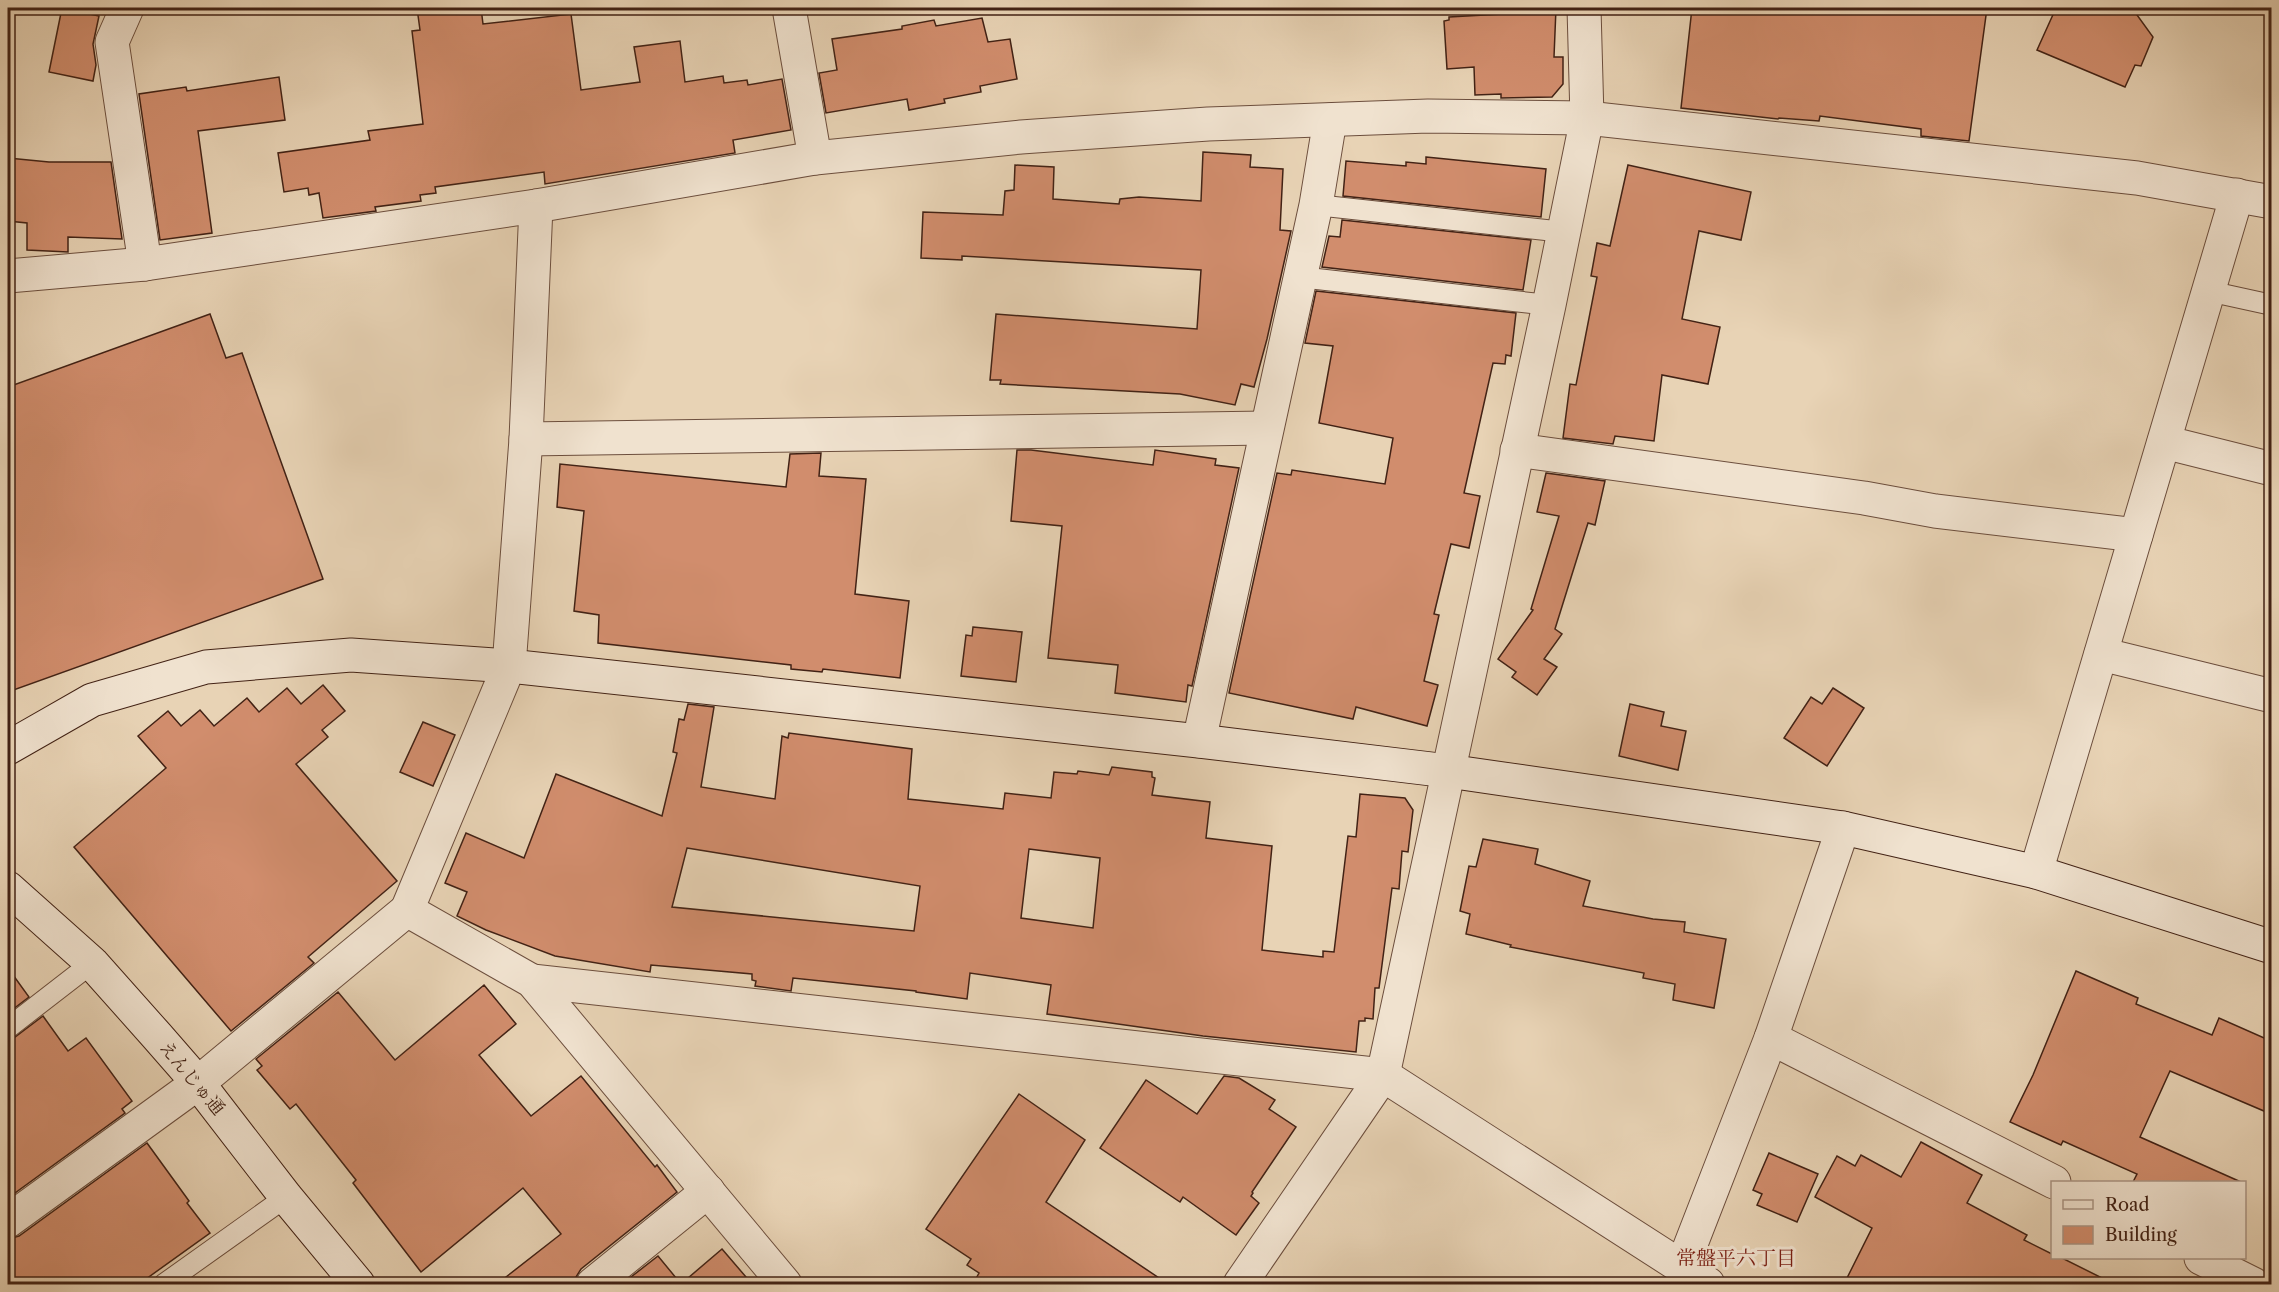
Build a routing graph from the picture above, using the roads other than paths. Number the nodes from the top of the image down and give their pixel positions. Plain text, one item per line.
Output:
1 (127, 8) edge
2 (789, 8) edge
3 (1584, 8) edge
4 (1587, 118) junction
5 (1330, 120) junction
6 (815, 158) junction
7 (2237, 195) junction
8 (2271, 202) edge
9 (1316, 205) junction
10 (536, 207) junction
11 (1564, 232) junction
12 (146, 264) junction
13 (8, 276) edge
14 (1299, 276) junction
15 (2208, 291) junction
16 (1549, 305) junction
17 (2271, 305) edge
18 (1266, 428) junction
19 (526, 439) junction
20 (2164, 442) junction
21 (1517, 450) junction
22 (2271, 469) edge
23 (2136, 535) junction
24 (2101, 654) junction
25 (510, 666) junction
26 (2271, 696) edge
27 (1199, 741) junction
28 (8, 748) edge
29 (1448, 771) junction
30 (1843, 828) junction
31 (2036, 872) junction
32 (8, 888) edge
33 (407, 910) junction
34 (2271, 947) edge
35 (92, 963) junction
36 (532, 981) junction
37 (8, 1028) edge
38 (1771, 1038) junction
39 (1383, 1075) junction
40 (198, 1083) junction
41 (2052, 1181) edge
42 (708, 1191) junction
43 (286, 1197) junction
44 (8, 1221) edge
45 (2204, 1259) edge
46 (1695, 1276) edge
47 (164, 1284) edge
48 (358, 1284) edge
49 (593, 1284) edge
50 (785, 1284) edge
51 (1240, 1284) edge
52 (2253, 1284) edge

1 - 12 street
2 - 6 street
3 - 4 street
4 - 5 street
4 - 7 street
4 - 11 street
5 - 6 street
5 - 9 street
6 - 10 street
7 - 8 street
7 - 15 street
9 - 11 lane
9 - 14 street
10 - 12 street
10 - 19 street
11 - 16 street
12 - 13 street
14 - 16 lane
14 - 18 street
15 - 17 lane
15 - 20 street
16 - 21 street
18 - 19 street
18 - 27 street
19 - 25 street
20 - 22 street
20 - 23 street
21 - 23 street
21 - 29 street
23 - 24 street
24 - 26 street
24 - 31 street
25 - 27 street
25 - 28 street
25 - 33 street
27 - 29 street
29 - 30 street
29 - 39 street
30 - 31 street
30 - 38 street
31 - 34 street
32 - 35 street, えんじゅ通
33 - 36 street
33 - 40 street
35 - 37 lane
35 - 40 street, えんじゅ通
36 - 39 street
36 - 42 street
38 - 41 street
38 - 46 street
39 - 46 street
39 - 51 street
40 - 43 street, えんじゅ通
40 - 44 street
42 - 49 street
42 - 50 street
43 - 47 lane
43 - 48 street, えんじゅ通
45 - 52 street

